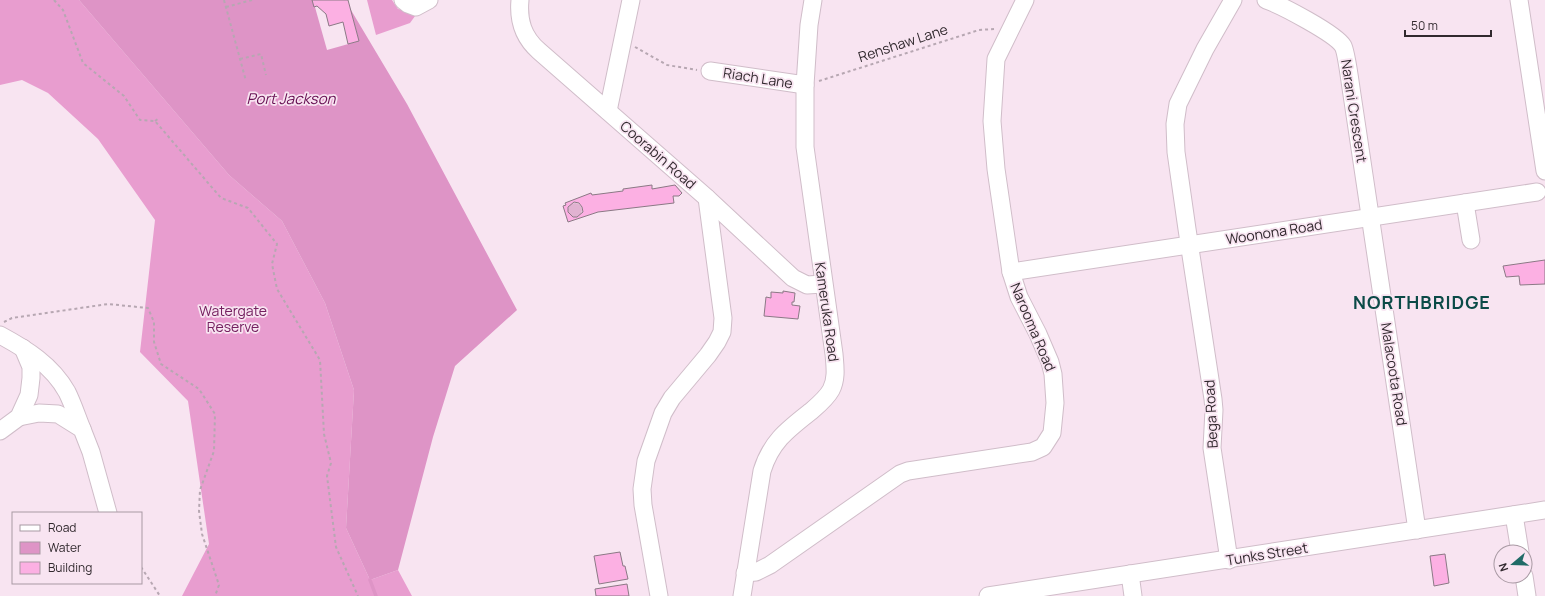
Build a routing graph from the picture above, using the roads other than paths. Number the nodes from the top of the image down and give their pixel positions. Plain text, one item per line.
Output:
1 (403, 0) edge
2 (520, 0) edge
3 (631, 0) edge
4 (814, 0) edge
5 (1024, 0) edge
6 (1233, 0) edge
7 (1266, 0) edge
8 (1519, 0) edge
9 (427, 2) edge
10 (710, 71) road end
11 (805, 85) junction
12 (608, 111) junction
13 (1545, 170) edge
14 (1542, 190) edge
15 (708, 198) junction
16 (1465, 203) junction
17 (1370, 217) junction
18 (1471, 240) dead end
19 (1189, 245) junction
20 (1011, 272) junction
21 (823, 284) junction
22 (0, 335) edge
23 (23, 348) junction
24 (19, 417) junction
25 (82, 429) junction
26 (0, 431) edge
27 (1545, 510) edge
28 (108, 512) edge
29 (1514, 515) junction
30 (1418, 530) junction
31 (1519, 544) edge
32 (1229, 560) junction
33 (745, 573) junction
34 (1130, 574) junction
35 (1525, 584) edge
36 (658, 596) edge
37 (742, 596) edge
38 (988, 596) edge
39 (1133, 596) edge
40 (1527, 596) edge

1 - 9 street
2 - 12 street, Coorabin Road
3 - 12 street
4 - 11 street, Kameruka Road
5 - 20 street, Narooma Road
6 - 19 street
7 - 17 street, Narani Crescent
8 - 13 street
10 - 11 street, Riach Lane
11 - 21 street, Kameruka Road
12 - 15 street, Coorabin Road
14 - 16 street, Woonona Road
15 - 21 street, Coorabin Road
15 - 36 street
16 - 17 street, Woonona Road
16 - 18 street
17 - 19 street, Woonona Road
17 - 30 street, Malacoota Road
19 - 20 street, Woonona Road
19 - 32 street, Bega Road
20 - 33 street, Narooma Road
21 - 33 street, Kameruka Road
22 - 23 street
23 - 24 street
23 - 25 street
24 - 25 street
24 - 26 street
25 - 28 street
27 - 29 street, Tunks Street
29 - 30 street, Tunks Street
29 - 31 street
30 - 32 street, Tunks Street
32 - 34 street, Tunks Street
33 - 37 street, Kameruka Road
34 - 38 street, Tunks Street
34 - 39 street
35 - 40 street

